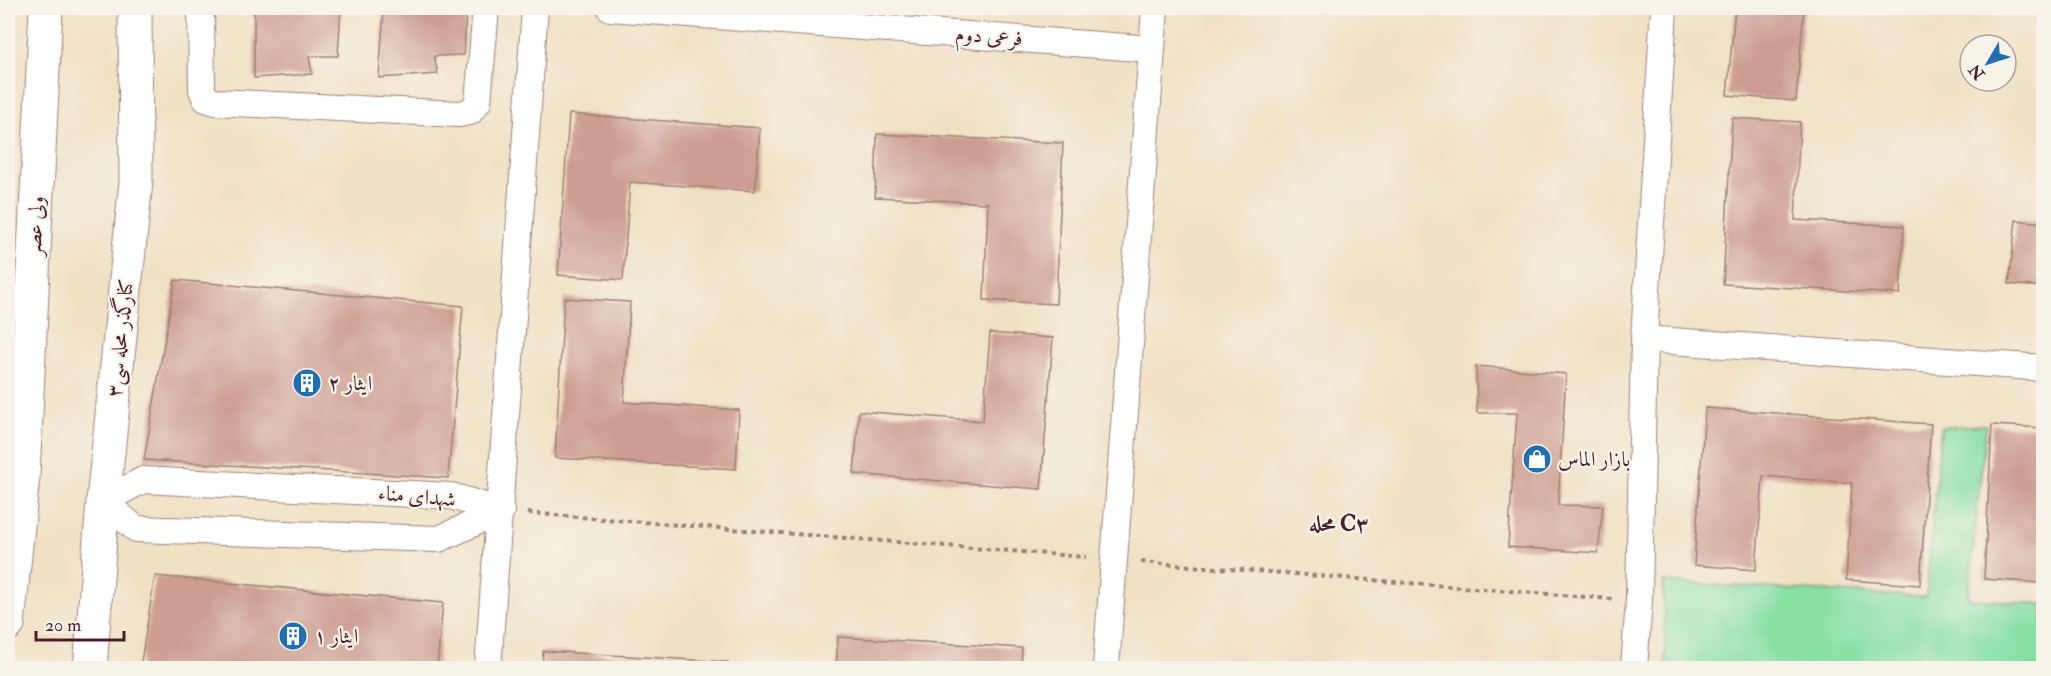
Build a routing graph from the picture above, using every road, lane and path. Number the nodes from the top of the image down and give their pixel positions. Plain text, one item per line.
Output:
1 (46, 8) edge
2 (135, 8) edge
3 (201, 8) edge
4 (486, 8) edge
5 (535, 8) edge
6 (610, 8) edge
7 (1155, 8) edge
8 (1664, 8) edge
9 (826, 13) edge
10 (1152, 49) junction
11 (1644, 339) junction
12 (2043, 368) edge
13 (103, 501) junction
14 (501, 511) junction
15 (1112, 559) junction
16 (1639, 602) junction
17 (8, 624) edge
18 (90, 669) edge
19 (488, 669) edge
20 (1106, 669) edge
21 (1634, 669) edge

1 - 17 street, ولی عصر
2 - 13 street, کنارگذر محله سی۳
3 - 4 street
5 - 14 street
6 - 9 street, فرعی دوم
7 - 10 street
8 - 11 street
9 - 10 street, فرعی دوم
10 - 15 street
11 - 12 street
11 - 16 street
13 - 14 street, شهدای مناء
13 - 14 street, شهدای مناء
13 - 18 street, کنارگذر محله سی۳
14 - 15 path
14 - 19 street
15 - 16 path
15 - 20 street
16 - 21 street

